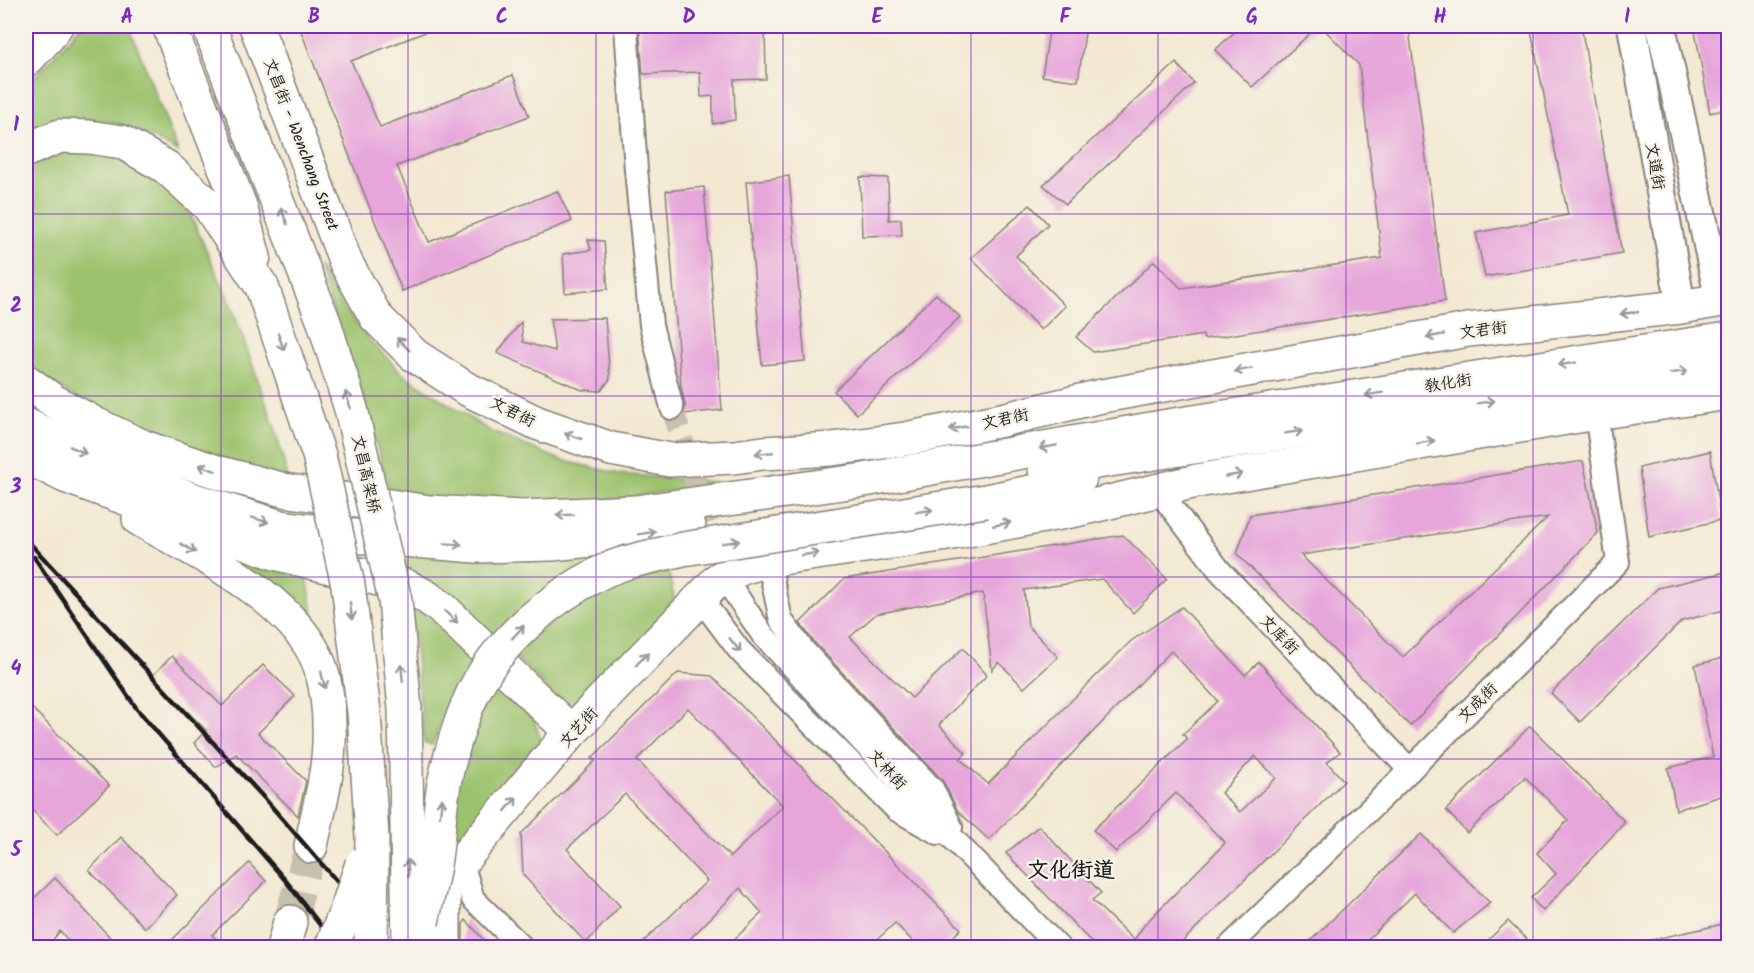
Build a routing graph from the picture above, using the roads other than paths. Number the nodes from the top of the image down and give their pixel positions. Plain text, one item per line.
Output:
1 (56, 26) edge
2 (169, 26) edge
3 (208, 26) edge
4 (256, 26) edge
5 (626, 26) edge
6 (1632, 26) edge
7 (1661, 26) edge
8 (26, 60) edge
9 (26, 150) edge
10 (346, 263) joint
11 (262, 287) junction
12 (1724, 300) edge
13 (1681, 307) junction
14 (1728, 339) edge
15 (1728, 364) edge
16 (26, 381) edge
17 (1728, 393) edge
18 (672, 408) tunnel mouth
19 (1596, 412) junction
20 (1002, 420) junction
21 (26, 425) edge
22 (1171, 438) junction
23 (26, 456) edge
24 (65, 476) junction
25 (1197, 481) junction
26 (1158, 490) junction
27 (1031, 492) junction
28 (775, 559) junction
29 (714, 590) junction
30 (572, 732) junction
31 (1410, 770) junction
32 (372, 837) junction
33 (959, 845) junction
34 (311, 846) tunnel mouth
35 (453, 874) junction
36 (395, 947) edge
37 (330, 948) edge
38 (444, 948) edge
39 (523, 948) edge
40 (1059, 948) edge
41 (1228, 948) edge

1 - 8 highway
2 - 11 highway
36 -> 3 highway, 文昌高架桥, bridge
4 - 10 highway, 文昌街 - Wenchang Street
5 - 18 street
6 - 13 main road, 文道街
7 - 12 main road, 文道街
9 - 11 highway
20 -> 10 highway, 文君街
11 -> 32 highway, bridge
12 - 13 highway, 文君街
13 -> 20 highway, 文君街
14 -> 22 highway, 教化街
22 -> 15 highway, 教化街
22 -> 16 highway
17 - 19 highway
25 -> 19 highway
19 - 31 street, 文成街
20 - 22 highway
21 -> 22 highway
22 - 27 highway
23 - 24 highway
24 -> 30 highway
24 -> 34 highway
25 - 26 highway
25 - 27 highway
28 -> 26 highway
26 - 31 street, 文库街
36 -> 27 highway, bridge
28 - 29 highway
28 - 33 street
30 -> 29 highway, 文艺街
29 - 33 street, 文林街
29 -> 33 street
35 -> 30 highway, 文艺街
31 - 41 street, 文成街
32 - 36 highway, bridge
32 - 37 highway, bridge
33 - 40 street, 文林街
35 - 36 highway, 文艺街
35 - 38 highway
35 - 39 street

